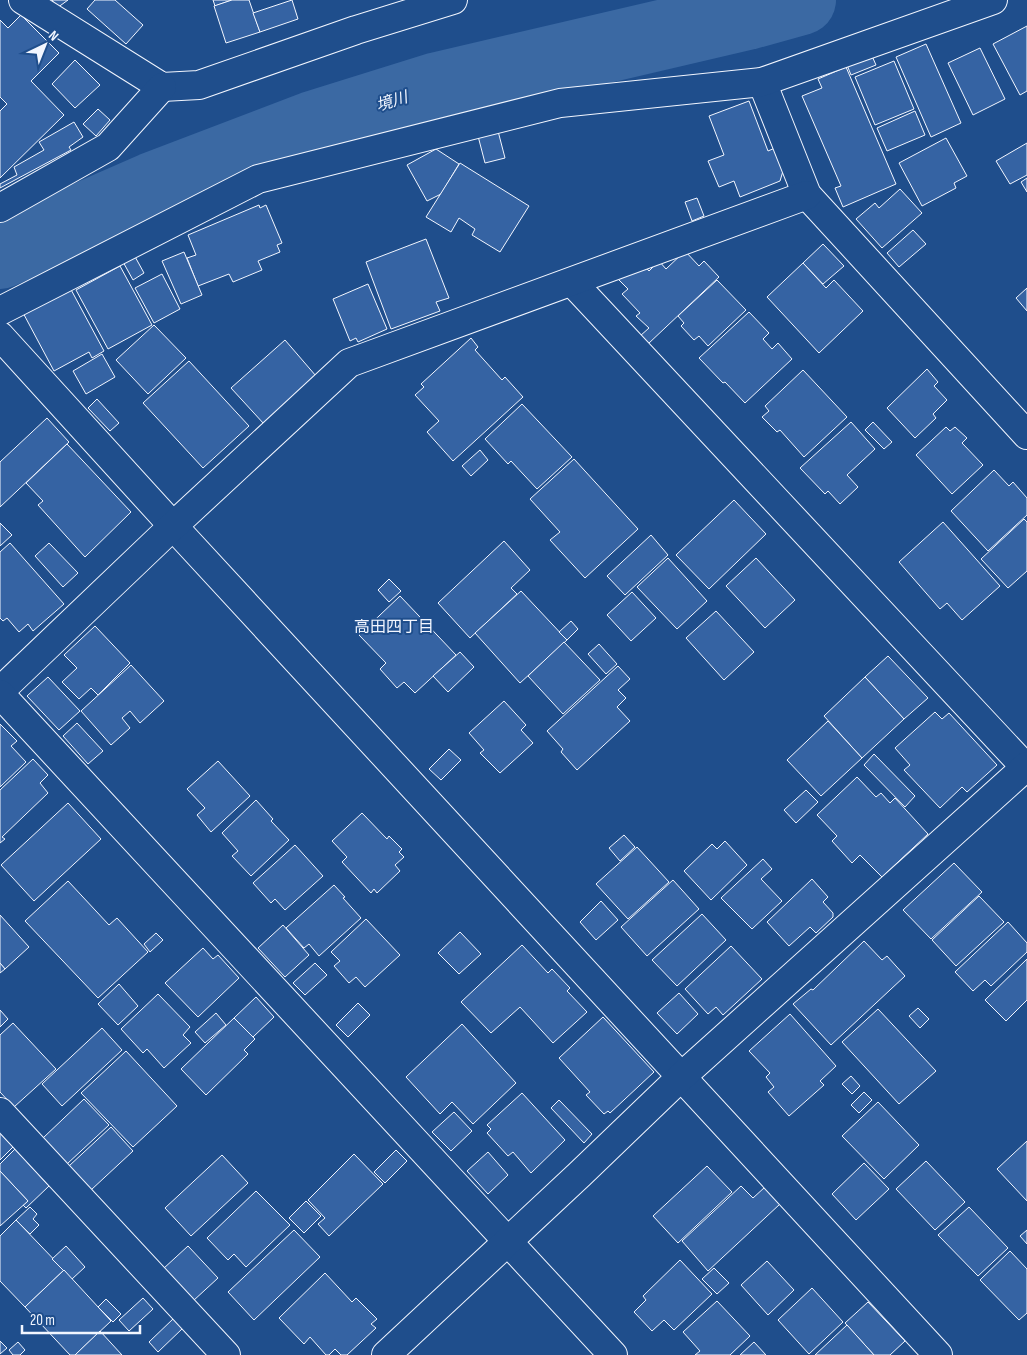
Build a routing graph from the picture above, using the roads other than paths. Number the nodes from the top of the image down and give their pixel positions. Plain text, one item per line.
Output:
1 (22, 0) edge
2 (453, 0) edge
3 (993, 0) edge
4 (762, 82) junction
5 (162, 87) junction
6 (807, 195) junction
7 (0, 208) edge
8 (572, 282) junction
9 (0, 311) edge
10 (0, 336) edge
11 (1027, 435) edge
12 (173, 526) junction
13 (0, 693) edge
14 (1026, 767) edge
15 (681, 1076) junction
16 (0, 1112) edge
17 (506, 1242) junction
18 (226, 1355) edge
19 (386, 1355) edge
20 (613, 1355) edge
21 (938, 1355) edge

1 - 5 street
2 - 5 street
3 - 4 street
4 - 6 street
4 - 9 street
5 - 7 street
6 - 8 street
6 - 11 street
8 - 12 street
8 - 14 street
10 - 12 street
12 - 13 street
12 - 15 street
13 - 17 street
14 - 15 street
15 - 17 street
15 - 21 street
16 - 18 street
17 - 19 street
17 - 20 street

